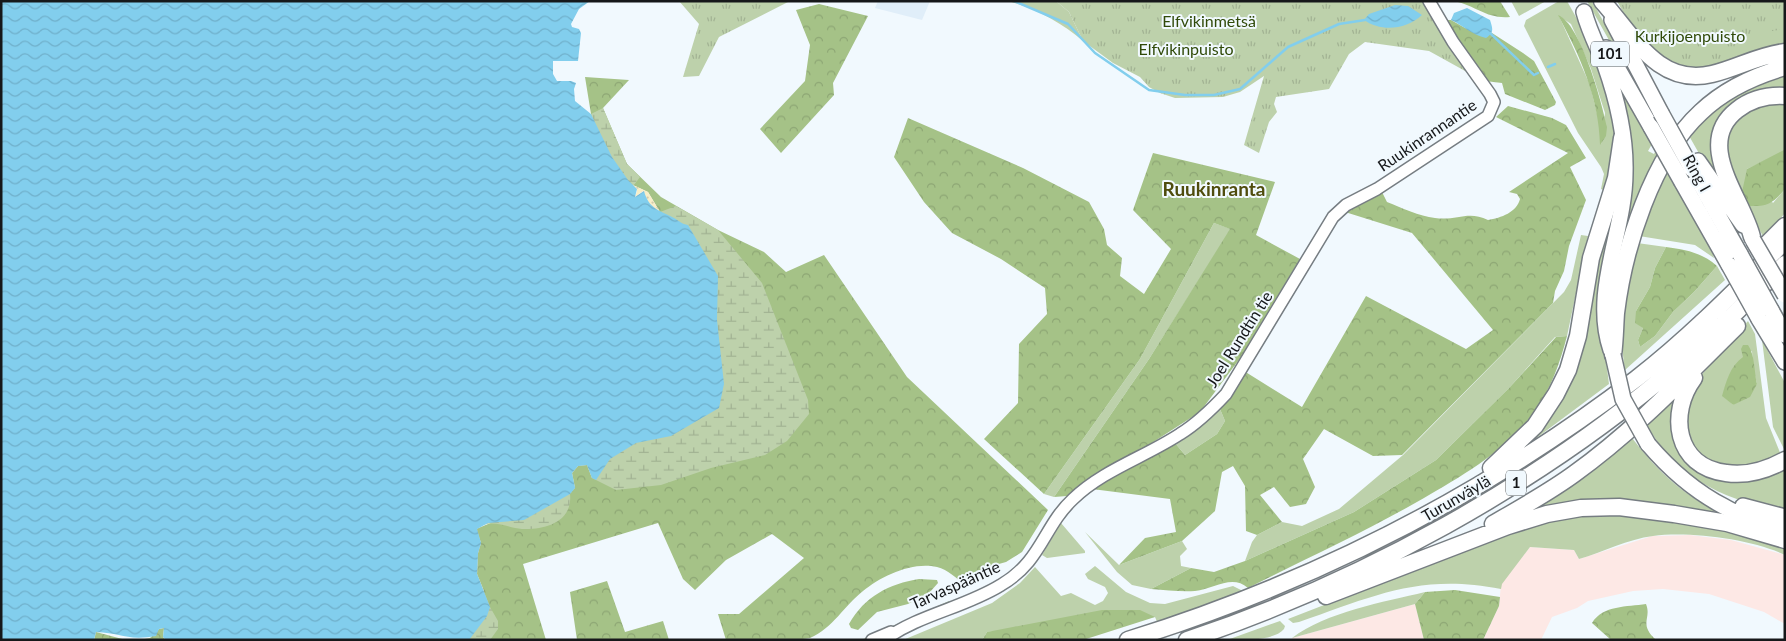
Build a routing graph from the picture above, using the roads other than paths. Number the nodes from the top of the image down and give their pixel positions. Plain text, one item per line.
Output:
1 (1429, 1) edge
2 (1602, 1) edge
3 (1581, 7) edge
4 (1785, 52) edge
5 (1785, 67) edge
6 (1785, 96) edge
7 (1622, 138) junction
8 (1695, 165) junction
9 (1346, 204) joint
10 (1785, 226) edge
11 (1752, 239) junction
12 (1785, 241) edge
13 (1785, 264) edge
14 (1785, 281) edge
15 (1785, 295) edge
16 (1765, 314) junction
17 (1785, 334) edge
18 (1613, 354) junction
19 (1706, 357) junction
20 (1785, 362) edge
21 (1597, 406) junction
22 (1781, 462) edge
23 (1473, 489) junction
24 (1708, 497) junction
25 (1060, 515) joint
26 (1785, 517) edge
27 (1785, 533) edge
28 (1785, 540) edge
29 (1447, 549) junction
30 (895, 631) junction
31 (1203, 634) junction
32 (872, 640) edge
33 (884, 640) edge
34 (1128, 640) edge
35 (1187, 640) edge

1 - 9 street, Ruukinrannantie
2 - 4 highway
2 - 8 highway, 101
3 - 7 highway
3 - 16 highway, Ring I / 101, bridge
5 - 18 highway
6 - 11 highway
7 - 18 highway
7 - 23 highway
8 - 11 highway
8 - 16 highway, Ring I / 101, bridge
9 - 25 street, Joel Rundtin tie
10 - 21 highway
11 - 15 highway, bridge
12 - 21 highway, Turunväylä / 1
13 - 31 highway, Turunväylä / 1
14 - 19 highway
16 - 17 highway, Ring I / 101
16 - 20 highway, Ring I / 101
18 - 24 highway, bridge
19 - 22 highway
19 - 29 highway
21 - 23 highway, Turunväylä / 1
23 - 34 highway, Turunväylä / 1
24 - 26 highway
24 - 27 highway
25 - 30 street, Tarvaspääntie
28 - 29 highway
29 - 31 highway
30 - 32 street, Tarvaspääntie
30 - 33 street, Tarvaspääntie
31 - 35 highway, Turunväylä / 1

